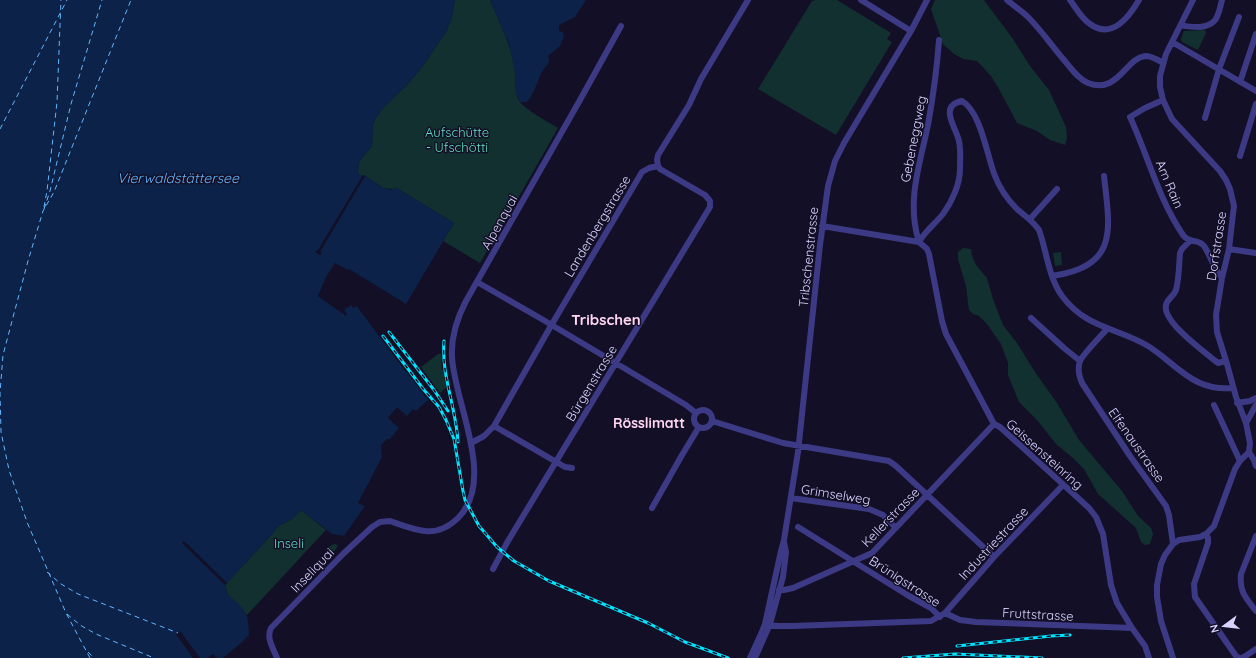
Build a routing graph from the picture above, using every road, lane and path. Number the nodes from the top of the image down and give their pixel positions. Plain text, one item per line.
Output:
1 (748, 0) edge
2 (861, 0) edge
3 (927, 0) edge
4 (1007, 0) edge
5 (1070, 0) edge
6 (1139, 0) edge
7 (1193, 0) edge
8 (1222, 0) edge
9 (1239, 17) dead end
10 (1181, 25) junction
11 (621, 26) dead end
12 (911, 31) junction
13 (1256, 34) edge
14 (940, 40) dead end
15 (1172, 42) junction
16 (1163, 63) junction
17 (1218, 69) junction
18 (1240, 82) junction
19 (1256, 91) edge
20 (1162, 100) junction
21 (1256, 104) edge
22 (1205, 118) dead end
23 (1240, 156) dead end
24 (658, 166) junction
25 (1104, 176) dead end
26 (1057, 189) dead end
27 (1030, 219) junction
28 (822, 226) junction
29 (1190, 241) junction
30 (919, 242) junction
31 (1229, 249) junction
32 (1256, 253) edge
33 (1052, 276) junction
34 (1222, 278) junction
35 (477, 282) junction
36 (1031, 318) dead end
37 (552, 324) junction
38 (1107, 329) junction
39 (1080, 360) junction
40 (1226, 361) junction
41 (616, 363) junction
42 (1233, 388) junction
43 (1256, 398) edge
44 (1238, 403) junction
45 (1256, 405) edge
46 (1214, 406) dead end
47 (696, 413) junction
48 (712, 421) junction
49 (1246, 423) junction
50 (994, 424) junction
51 (494, 426) junction
52 (699, 427) junction
53 (471, 442) junction
54 (799, 446) junction
55 (1249, 452) junction
56 (1240, 461) junction
57 (557, 462) junction
58 (1256, 466) edge
59 (572, 468) dead end
60 (1063, 485) junction
61 (926, 495) junction
62 (791, 498) junction
63 (652, 508) dead end
64 (372, 527) joint
65 (798, 527) dead end
66 (896, 528) junction
67 (1206, 534) junction
68 (1256, 536) edge
69 (784, 540) junction
70 (1172, 544) junction
71 (994, 557) junction
72 (854, 561) junction
73 (493, 569) dead end
74 (779, 590) junction
75 (1256, 611) edge
76 (942, 615) junction
77 (768, 624) junction
78 (1132, 628) junction
79 (757, 649) junction
80 (1256, 649) edge
81 (277, 658) edge
82 (750, 658) edge
83 (755, 658) edge
84 (1149, 658) edge
85 (1173, 658) edge
86 (1240, 658) edge

1 - 24 street
2 - 12 street
3 - 12 street, Tribschenstrasse
4 - 16 street
5 - 6 street
7 - 10 street, Dorfstrasse
8 - 10 street
9 - 17 street
10 - 15 street, Dorfstrasse
11 - 35 street, Alpenquai
12 - 28 street, Tribschenstrasse
13 - 18 street
14 - 30 street, Gebeneggweg
15 - 16 street, Dorfstrasse
15 - 17 street
16 - 20 street, Dorfstrasse
17 - 18 street
17 - 22 street
18 - 19 street
20 - 29 street, Am Rain
20 - 31 street, Dorfstrasse
21 - 23 street
24 - 37 street, Landenbergstrasse
24 - 41 street, Bürgenstrasse
25 - 33 street
26 - 27 street
27 - 30 street
27 - 33 street
28 - 30 street
28 - 54 street, Tribschenstrasse
29 - 34 street, Am Rain
29 - 40 street
30 - 50 street, Geissensteinring
31 - 32 street
31 - 34 street, Dorfstrasse
33 - 38 street
34 - 40 street, Dorfstrasse
35 - 37 street
35 - 53 street, Alpenquai
36 - 39 street
37 - 41 street
37 - 51 street, Landenbergstrasse
38 - 39 street
38 - 42 street
39 - 70 street, Elfenaustrasse
40 - 42 street, Dorfstrasse
41 - 47 street
41 - 57 street, Bürgenstrasse
42 - 44 street, Dorfstrasse
43 - 44 street
44 - 49 street, Dorfstrasse
45 - 49 street
46 - 56 street
47 - 48 street
47 - 52 street
48 - 52 street
48 - 54 street
49 - 55 street, Dorfstrasse
50 - 60 street, Geissensteinring
50 - 61 street, Kellerstrasse
51 - 53 street, Landenbergstrasse
51 - 57 street
52 - 63 street
53 - 64 street, Alpenquai
54 - 61 street
54 - 62 street, Tribschenstrasse
55 - 56 street
55 - 58 street
56 - 67 street
57 - 59 street
57 - 73 street, Bürgenstrasse
60 - 71 street, Industriestrasse
60 - 78 street, Geissensteinring
61 - 66 street, Kellerstrasse
61 - 71 street
62 - 66 street, Grimselweg
62 - 69 street, Tribschenstrasse
64 - 81 street, Inseliquai
65 - 72 street, Brünigstrasse
66 - 72 street, Kellerstrasse
67 - 70 street
67 - 86 street
68 - 75 street
69 - 74 street, Tribschenstrasse
69 - 77 street, Tribschenstrasse
70 - 85 street
71 - 76 street, Industriestrasse
72 - 74 street, Kellerstrasse
72 - 76 street, Brünigstrasse
74 - 77 street, Tribschenstrasse
76 - 77 street
76 - 78 street, Fruttstrasse
77 - 79 street, Tribschenstrasse
78 - 84 street, Geissensteinring
79 - 82 street
79 - 83 street
80 - 86 street

